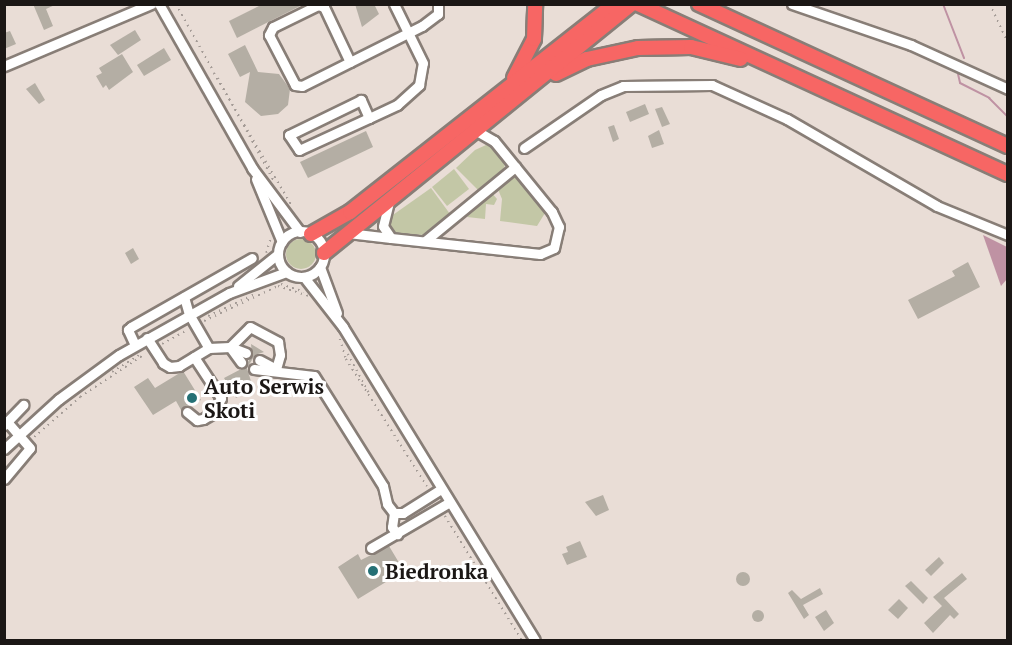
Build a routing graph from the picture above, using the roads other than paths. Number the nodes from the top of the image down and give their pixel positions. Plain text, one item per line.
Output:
1 (151, 4) edge
2 (159, 4) edge
3 (394, 4) edge
4 (438, 4) edge
5 (535, 4) edge
6 (614, 4) edge
7 (632, 4) edge
8 (638, 4) edge
9 (699, 4) edge
10 (792, 4) edge
11 (608, 16) junction
12 (408, 33) junction
13 (350, 62) junction
14 (4, 66) edge
15 (790, 74) junction
16 (1008, 89) edge
17 (526, 91) junction
18 (490, 102) junction
19 (369, 118) junction
20 (476, 130) junction
21 (1008, 146) edge
22 (524, 148) dead end
23 (515, 167) junction
24 (252, 168) junction
25 (1008, 174) edge
26 (391, 198) junction
27 (305, 233) junction
28 (345, 233) junction
29 (1008, 235) edge
30 (391, 238) junction
31 (424, 241) junction
32 (282, 242) junction
33 (278, 254) junction
34 (252, 258) dead end
35 (322, 260) junction
36 (286, 272) junction
37 (304, 277) junction
38 (229, 293) junction
39 (184, 297) junction
40 (189, 314) junction
41 (343, 327) junction
42 (147, 338) junction
43 (135, 345) junction
44 (230, 347) junction
45 (208, 348) junction
46 (194, 357) junction
47 (243, 358) dead end
48 (256, 365) dead end
49 (276, 369) junction
50 (23, 405) dead end
51 (187, 412) dead end
52 (6, 424) edge
53 (19, 435) junction
54 (4, 449) edge
55 (4, 479) edge
56 (441, 489) junction
57 (450, 502) junction
58 (394, 513) junction
59 (397, 534) junction
60 (371, 548) dead end
61 (535, 640) edge

1 - 14 street
2 - 24 street
3 - 12 street
4 - 12 street
5 - 18 highway
6 - 11 highway
7 - 11 highway
8 - 15 highway
9 - 21 highway
10 - 16 street
11 - 17 highway
11 - 18 highway
12 - 13 street
12 - 19 street
13 - 13 street
15 - 17 highway
15 - 25 highway
17 - 20 highway
18 - 27 highway
19 - 19 street
20 - 23 street
20 - 26 highway
22 - 29 street
23 - 31 street
23 - 31 street
24 - 27 street
24 - 32 street
26 - 28 highway
26 - 30 street
27 - 32 street
27 - 35 street
28 - 30 street
28 - 35 highway
30 - 31 street
32 - 33 street
33 - 36 street
33 - 38 street
34 - 39 street
35 - 37 street
35 - 41 street
36 - 37 street
36 - 38 street
37 - 41 street
38 - 40 street
39 - 40 street
39 - 43 street
40 - 42 street
40 - 45 street
41 - 56 street
42 - 43 street
42 - 46 street
43 - 53 street
44 - 45 street
44 - 47 street
44 - 49 street
45 - 46 street
46 - 51 street
48 - 49 street
49 - 58 street
50 - 52 street
52 - 53 street
53 - 54 street
53 - 55 street
56 - 57 street
56 - 58 street
57 - 59 street
57 - 61 street
58 - 59 street
59 - 60 street

